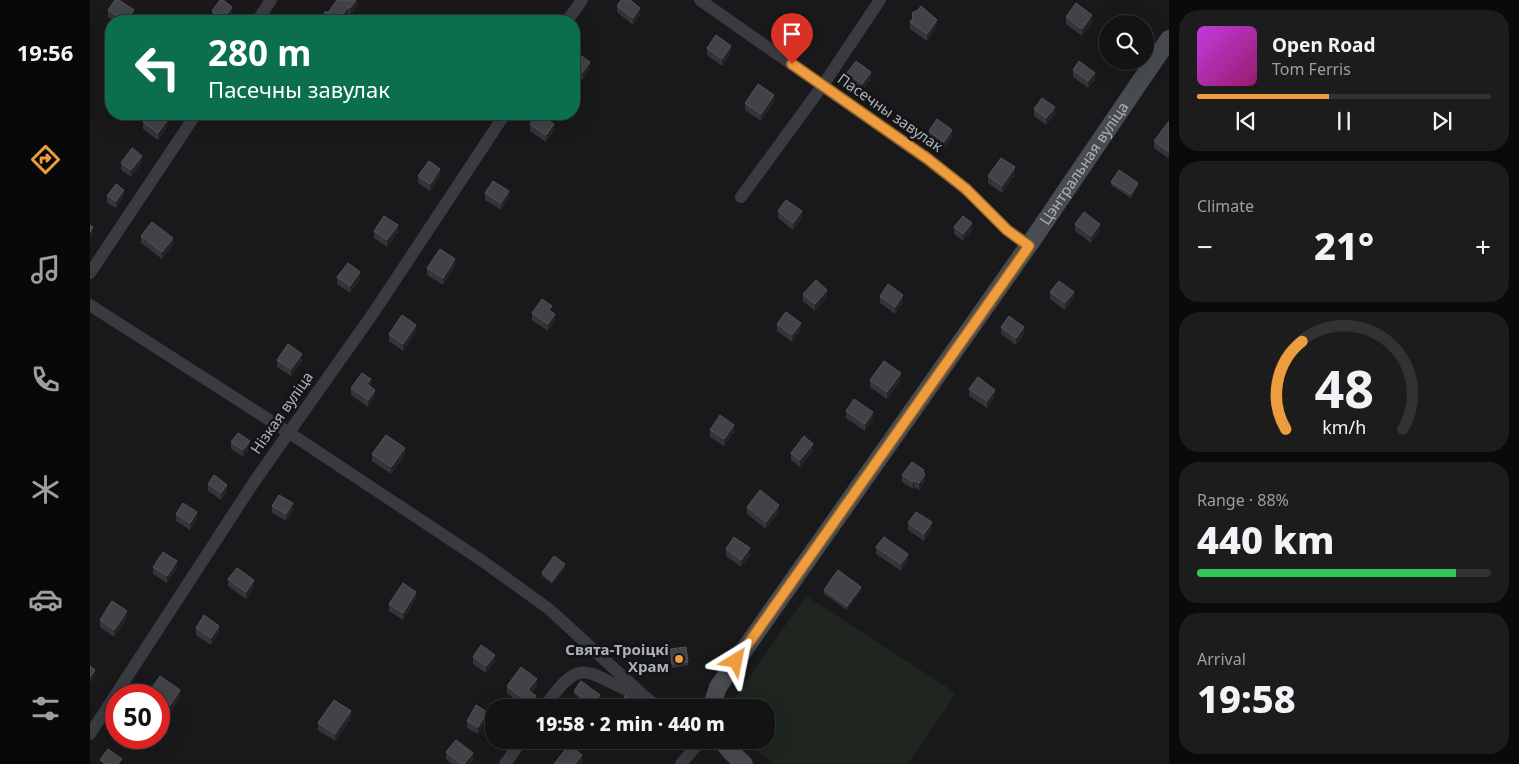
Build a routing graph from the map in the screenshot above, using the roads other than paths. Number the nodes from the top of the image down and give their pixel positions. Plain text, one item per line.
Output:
1 (271, 0) edge
2 (582, 0) edge
3 (700, 0) edge
4 (880, 0) edge
5 (261, 15) edge
6 (571, 15) edge
7 (1169, 39) edge
8 (823, 86) junction
9 (192, 120) edge
10 (502, 120) edge
11 (741, 197) dead end
12 (1029, 246) junction
13 (90, 273) edge
14 (90, 305) edge
15 (288, 432) junction
16 (644, 696) junction
17 (551, 699) edge
18 (648, 699) edge
19 (714, 699) edge
20 (90, 734) edge
21 (516, 749) edge
22 (694, 749) edge
23 (729, 749) edge
24 (505, 764) edge
25 (681, 764) edge
26 (744, 764) edge

1 - 5 street
2 - 6 street
3 - 8 street, Пасечны завулак
4 - 8 street, Пасечны завулак
7 - 12 main road, Цэнтральная вуліца
8 - 11 street, Пасечны завулак
8 - 12 street, Пасечны завулак
9 - 13 street
10 - 15 street, Нізкая вуліца
12 - 19 main road, Цэнтральная вуліца
14 - 15 street
15 - 16 street
15 - 20 street, Нізкая вуліца
16 - 17 street
16 - 18 street
21 - 24 street
22 - 25 street
23 - 26 main road

